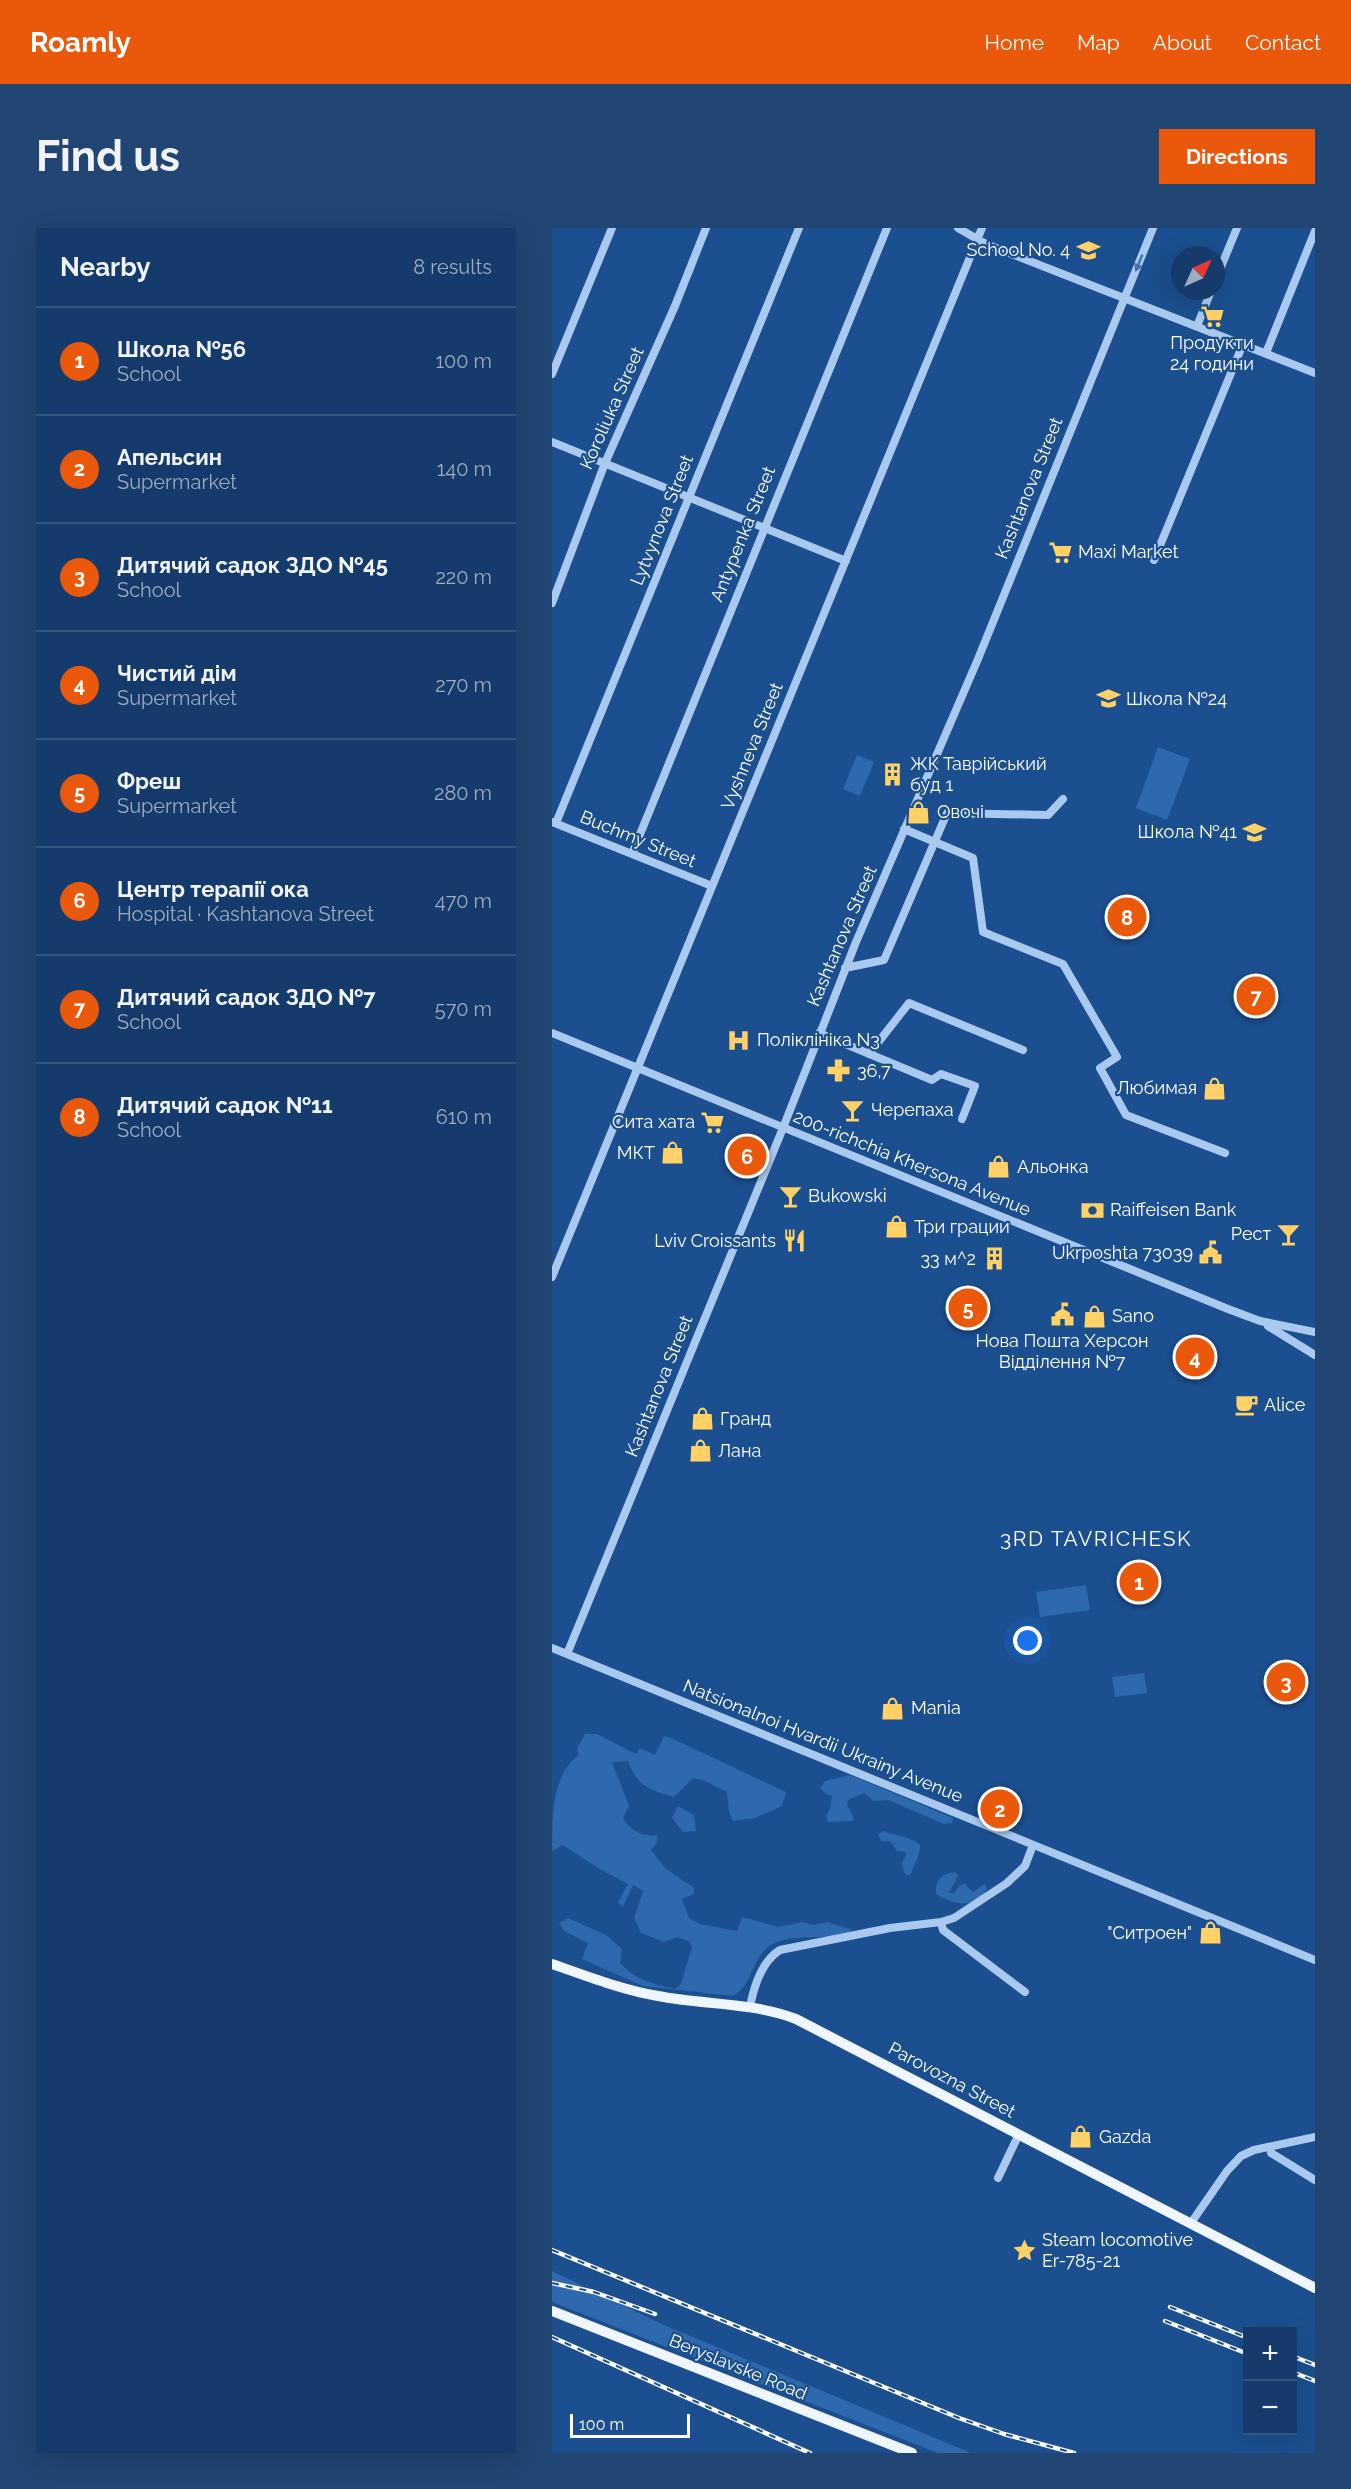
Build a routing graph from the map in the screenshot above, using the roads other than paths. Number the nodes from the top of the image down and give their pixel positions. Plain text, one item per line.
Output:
1 (612, 228) edge
2 (706, 228) edge
3 (799, 228) edge
4 (887, 228) edge
5 (958, 228) edge
6 (982, 228) edge
7 (1153, 228) edge
8 (1236, 228) edge
9 (1315, 231) edge
10 (978, 240) junction
11 (1225, 256) edge
12 (1125, 299) junction
13 (1207, 300) edge
14 (1197, 326) junction
15 (1243, 344) junction
16 (1266, 353) junction
17 (1315, 373) edge
18 (552, 374) edge
19 (552, 442) edge
20 (605, 463) junction
21 (689, 499) junction
22 (763, 529) junction
23 (1154, 560) dead end
24 (846, 561) junction
25 (552, 603) edge
26 (1063, 799) dead end
27 (554, 823) edge
28 (904, 829) junction
29 (935, 842) junction
30 (632, 854) junction
31 (712, 886) junction
32 (845, 968) junction
33 (552, 1033) edge
34 (819, 1033) junction
35 (1023, 1050) dead end
36 (870, 1054) junction
37 (636, 1067) junction
38 (962, 1119) dead end
39 (783, 1128) junction
40 (1226, 1153) dead end
41 (552, 1277) edge
42 (1260, 1321) junction
43 (1315, 1332) edge
44 (1315, 1355) edge
45 (552, 1648) edge
46 (567, 1654) junction
47 (1033, 1845) junction
48 (941, 1922) junction
49 (1315, 1960) edge
50 (552, 1964) edge
51 (1026, 1992) dead end
52 (750, 2007) junction
53 (1019, 2134) junction
54 (1315, 2137) edge
55 (1270, 2148) junction
56 (998, 2178) dead end
57 (1315, 2180) edge
58 (1191, 2223) junction
59 (1315, 2288) edge
60 (552, 2311) edge
61 (912, 2453) edge

1 - 18 street
2 - 20 street, Koroliuka Street
3 - 21 street, Lytvynova Street
4 - 22 street, Antypenka Street
5 - 10 street
6 - 10 street, Vyshneva Street
7 -> 12 street, Kashtanova Street
8 - 11 street
9 - 16 street
10 - 12 street
10 - 24 street, Vyshneva Street
12 - 14 street
12 - 28 street, Kashtanova Street
13 - 14 street
14 - 15 street
15 - 16 street
15 - 23 street
16 - 17 street
19 - 20 street
20 - 21 street
20 - 25 street, Koroliuka Street
21 - 22 street
21 - 27 street, Lytvynova Street
22 - 24 street
22 - 30 street, Antypenka Street
24 - 31 street, Vyshneva Street
26 - 29 street
27 - 30 street, Buchmy Street
28 - 29 street
28 - 32 street, Kashtanova Street
29 - 32 street
29 - 40 street
30 - 31 street, Buchmy Street
31 - 37 street, Vyshneva Street
32 - 34 street, Kashtanova Street
33 - 37 street, 200-richchia Khersona Avenue
34 - 36 street
34 - 39 street, Kashtanova Street
35 - 36 street
36 - 38 street
37 - 39 street, 200-richchia Khersona Avenue
37 - 41 street, Vyshneva Street
39 - 42 street, 200-richchia Khersona Avenue
39 - 46 street, Kashtanova Street
42 - 43 street
42 - 44 street
45 - 46 street, Natsionalnoi Hvardii Ukrainy Avenue
46 - 47 street, Natsionalnoi Hvardii Ukrainy Avenue
47 - 48 street
47 - 49 street, Natsionalnoi Hvardii Ukrainy Avenue
48 - 51 street
48 - 52 street
50 - 52 main road, Parovozna Street
52 - 53 main road, Parovozna Street
53 - 56 street
53 - 58 main road, Parovozna Street
54 - 55 street
55 - 57 street
55 - 58 street
58 - 59 main road, Parovozna Street
60 - 61 main road, Beryslavske Road

